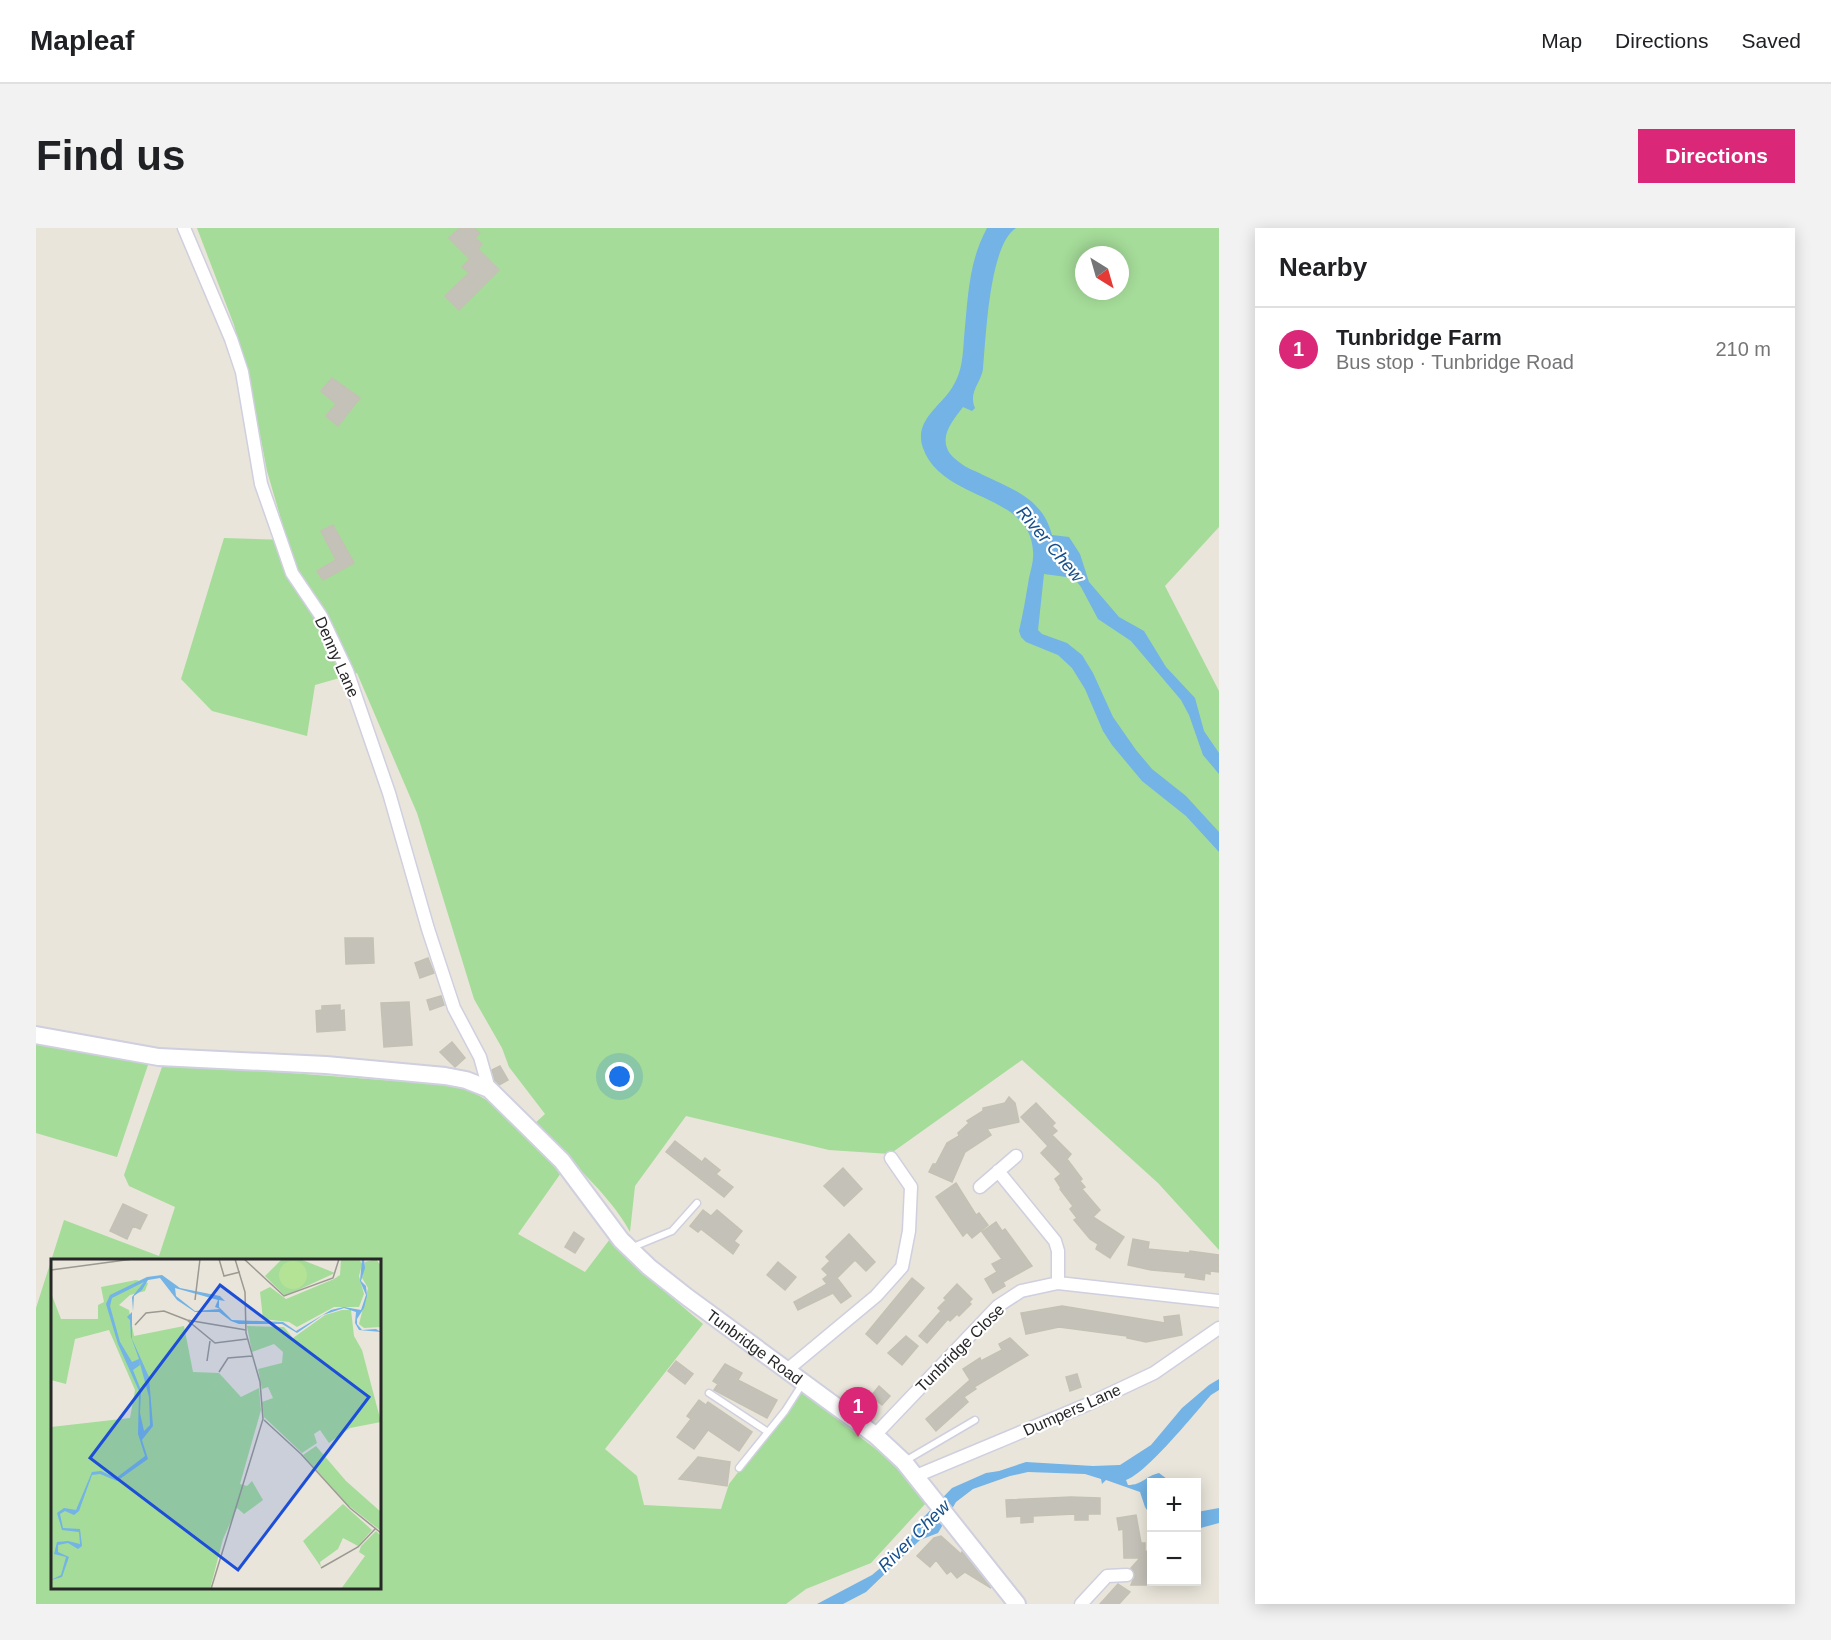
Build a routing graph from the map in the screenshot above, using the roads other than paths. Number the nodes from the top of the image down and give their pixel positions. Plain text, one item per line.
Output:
1 (184, 228) edge
2 (36, 1035) edge
3 (489, 1089) junction
4 (1016, 1156) dead end
5 (891, 1158) dead end
6 (998, 1171) junction
7 (980, 1187) dead end
8 (697, 1203) dead end
9 (630, 1249) junction
10 (1058, 1283) junction
11 (1219, 1301) edge
12 (1219, 1328) edge
13 (787, 1370) junction
14 (804, 1383) junction
15 (709, 1394) dead end
16 (975, 1420) dead end
17 (768, 1432) junction
18 (875, 1435) junction
19 (904, 1462) junction
20 (740, 1468) dead end
21 (916, 1476) junction
22 (1127, 1575) dead end
23 (1017, 1604) edge
24 (1082, 1604) edge

1 - 3 street, Denny Lane
2 - 3 street
3 - 9 street, Tunbridge Road
4 - 6 street
5 - 13 street
6 - 7 street
6 - 10 street
8 - 9 lane
9 - 13 street, Tunbridge Road
10 - 11 street, Tunbridge Close
10 - 18 street, Tunbridge Close
12 - 21 street, Dumpers Lane
13 - 14 street, Tunbridge Road
14 - 17 lane
14 - 18 street, Tunbridge Road
15 - 17 lane
16 - 19 lane
17 - 20 lane
18 - 19 street, Tunbridge Road
19 - 21 street, Tunbridge Road
21 - 23 street, Tunbridge Road
22 - 24 street

